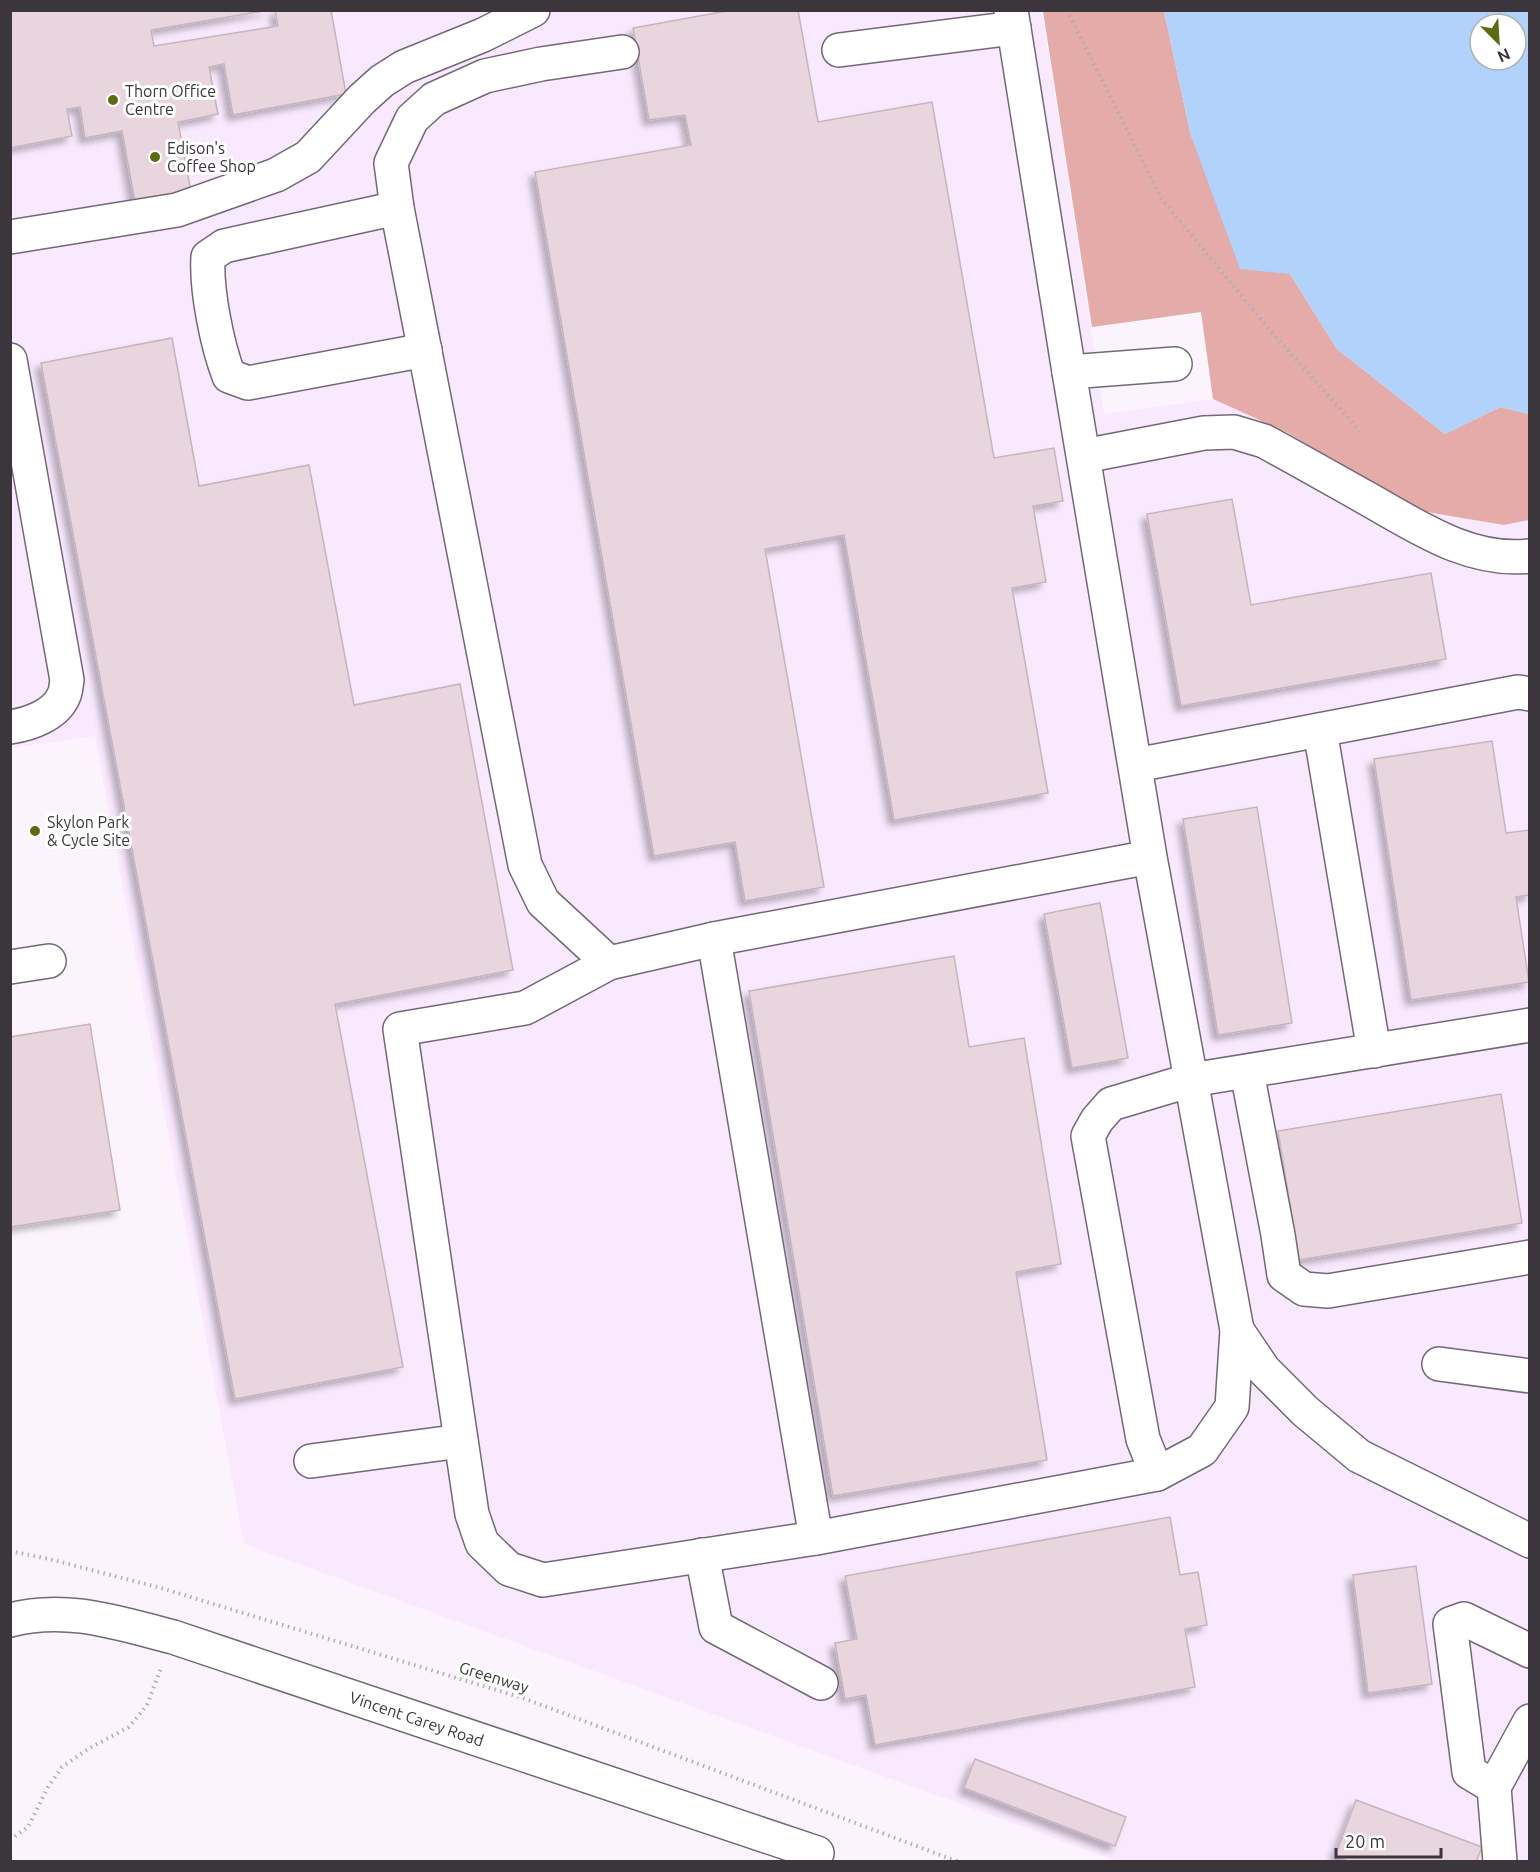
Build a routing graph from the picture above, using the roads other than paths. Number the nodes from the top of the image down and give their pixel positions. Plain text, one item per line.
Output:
1 (533, 10) edge
2 (1013, 19) edge
3 (839, 50) dead end
4 (622, 52) dead end
5 (397, 208) junction
6 (10, 237) edge
7 (425, 350) junction
8 (10, 360) edge
9 (1175, 364) dead end
10 (1069, 372) junction
11 (1084, 456) junction
12 (1530, 556) edge
13 (1530, 694) edge
14 (10, 728) edge
15 (1320, 730) junction
16 (1136, 765) junction
17 (1150, 857) junction
18 (714, 939) junction
19 (49, 961) dead end
20 (609, 963) junction
21 (10, 967) edge
22 (1530, 1025) edge
23 (1374, 1051) junction
24 (1247, 1072) junction
25 (1191, 1080) junction
26 (1530, 1257) edge
27 (1237, 1330) junction
28 (1439, 1364) dead end
29 (1530, 1376) edge
30 (460, 1441) junction
31 (311, 1461) dead end
32 (1157, 1474) junction
33 (816, 1538) junction
34 (1530, 1541) edge
35 (702, 1555) junction
36 (10, 1620) edge
37 (1530, 1651) edge
38 (821, 1683) dead end
39 (1530, 1721) edge
40 (1494, 1787) junction
41 (818, 1853) dead end
42 (1500, 1862) edge

1 - 6 street
2 - 3 street
2 - 10 street
4 - 5 street
5 - 7 street
5 - 7 street
7 - 20 street
8 - 14 street
9 - 10 street
10 - 11 street
11 - 12 street
11 - 16 street
13 - 15 street
15 - 16 street
15 - 23 street
16 - 17 street
17 - 18 street
17 - 25 street
18 - 20 street
18 - 33 street
19 - 21 street
20 - 30 street
22 - 23 street
23 - 24 street
24 - 25 street
24 - 26 street
25 - 27 street
25 - 32 street
27 - 32 street
27 - 34 street
28 - 29 street
30 - 31 street
30 - 35 street
32 - 33 street
33 - 35 street
35 - 38 street
36 - 41 street, Vincent Carey Road
37 - 40 street
39 - 40 street
40 - 42 street

